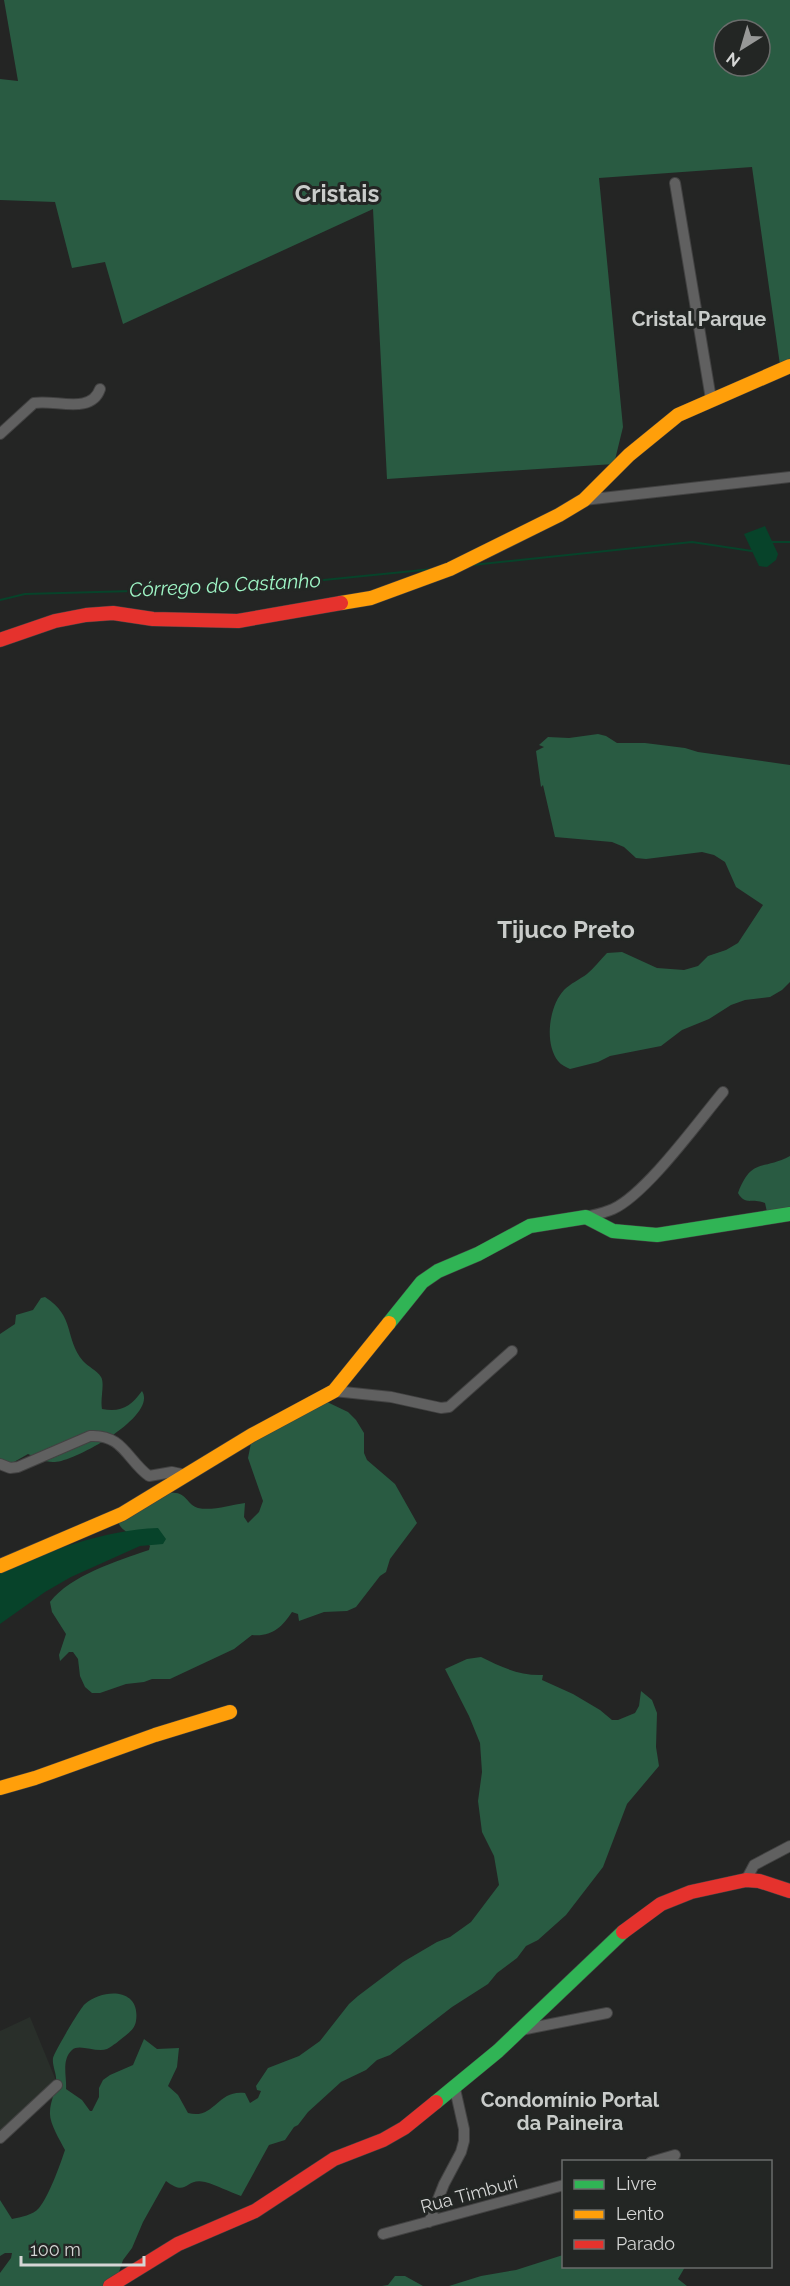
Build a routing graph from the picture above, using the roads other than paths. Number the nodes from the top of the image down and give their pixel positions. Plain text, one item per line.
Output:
1 (675, 183) dead end
2 (790, 366) edge
3 (100, 389) dead end
4 (711, 399) junction
5 (0, 434) edge
6 (790, 477) edge
7 (584, 500) junction
8 (0, 640) edge
9 (723, 1092) dead end
10 (790, 1214) edge
11 (586, 1217) junction
12 (512, 1352) dead end
13 (334, 1391) junction
14 (0, 1464) edge
15 (186, 1475) junction
16 (0, 1566) edge
17 (230, 1712) dead end
18 (0, 1788) edge
19 (790, 1846) edge
20 (746, 1880) junction
21 (790, 1891) edge
22 (607, 2013) dead end
23 (521, 2030) junction
24 (57, 2085) dead end
25 (455, 2089) junction
26 (0, 2138) edge
27 (675, 2155) dead end
28 (658, 2160) edge
29 (562, 2186) edge
30 (429, 2222) junction
31 (383, 2234) dead end
32 (110, 2286) edge

1 - 4 street
2 - 4 street
3 - 5 street
4 - 7 street
6 - 7 street
7 - 8 street
9 - 11 street
10 - 11 street
11 - 13 street
12 - 13 street
13 - 15 street
14 - 15 street
15 - 16 street
17 - 18 street
19 - 20 street
20 - 21 street
20 - 23 street
22 - 23 street
23 - 25 street
24 - 26 street
25 - 30 street
25 - 32 street
27 - 28 street
29 - 30 street, Rua Timburi
30 - 31 street, Rua Timburi

